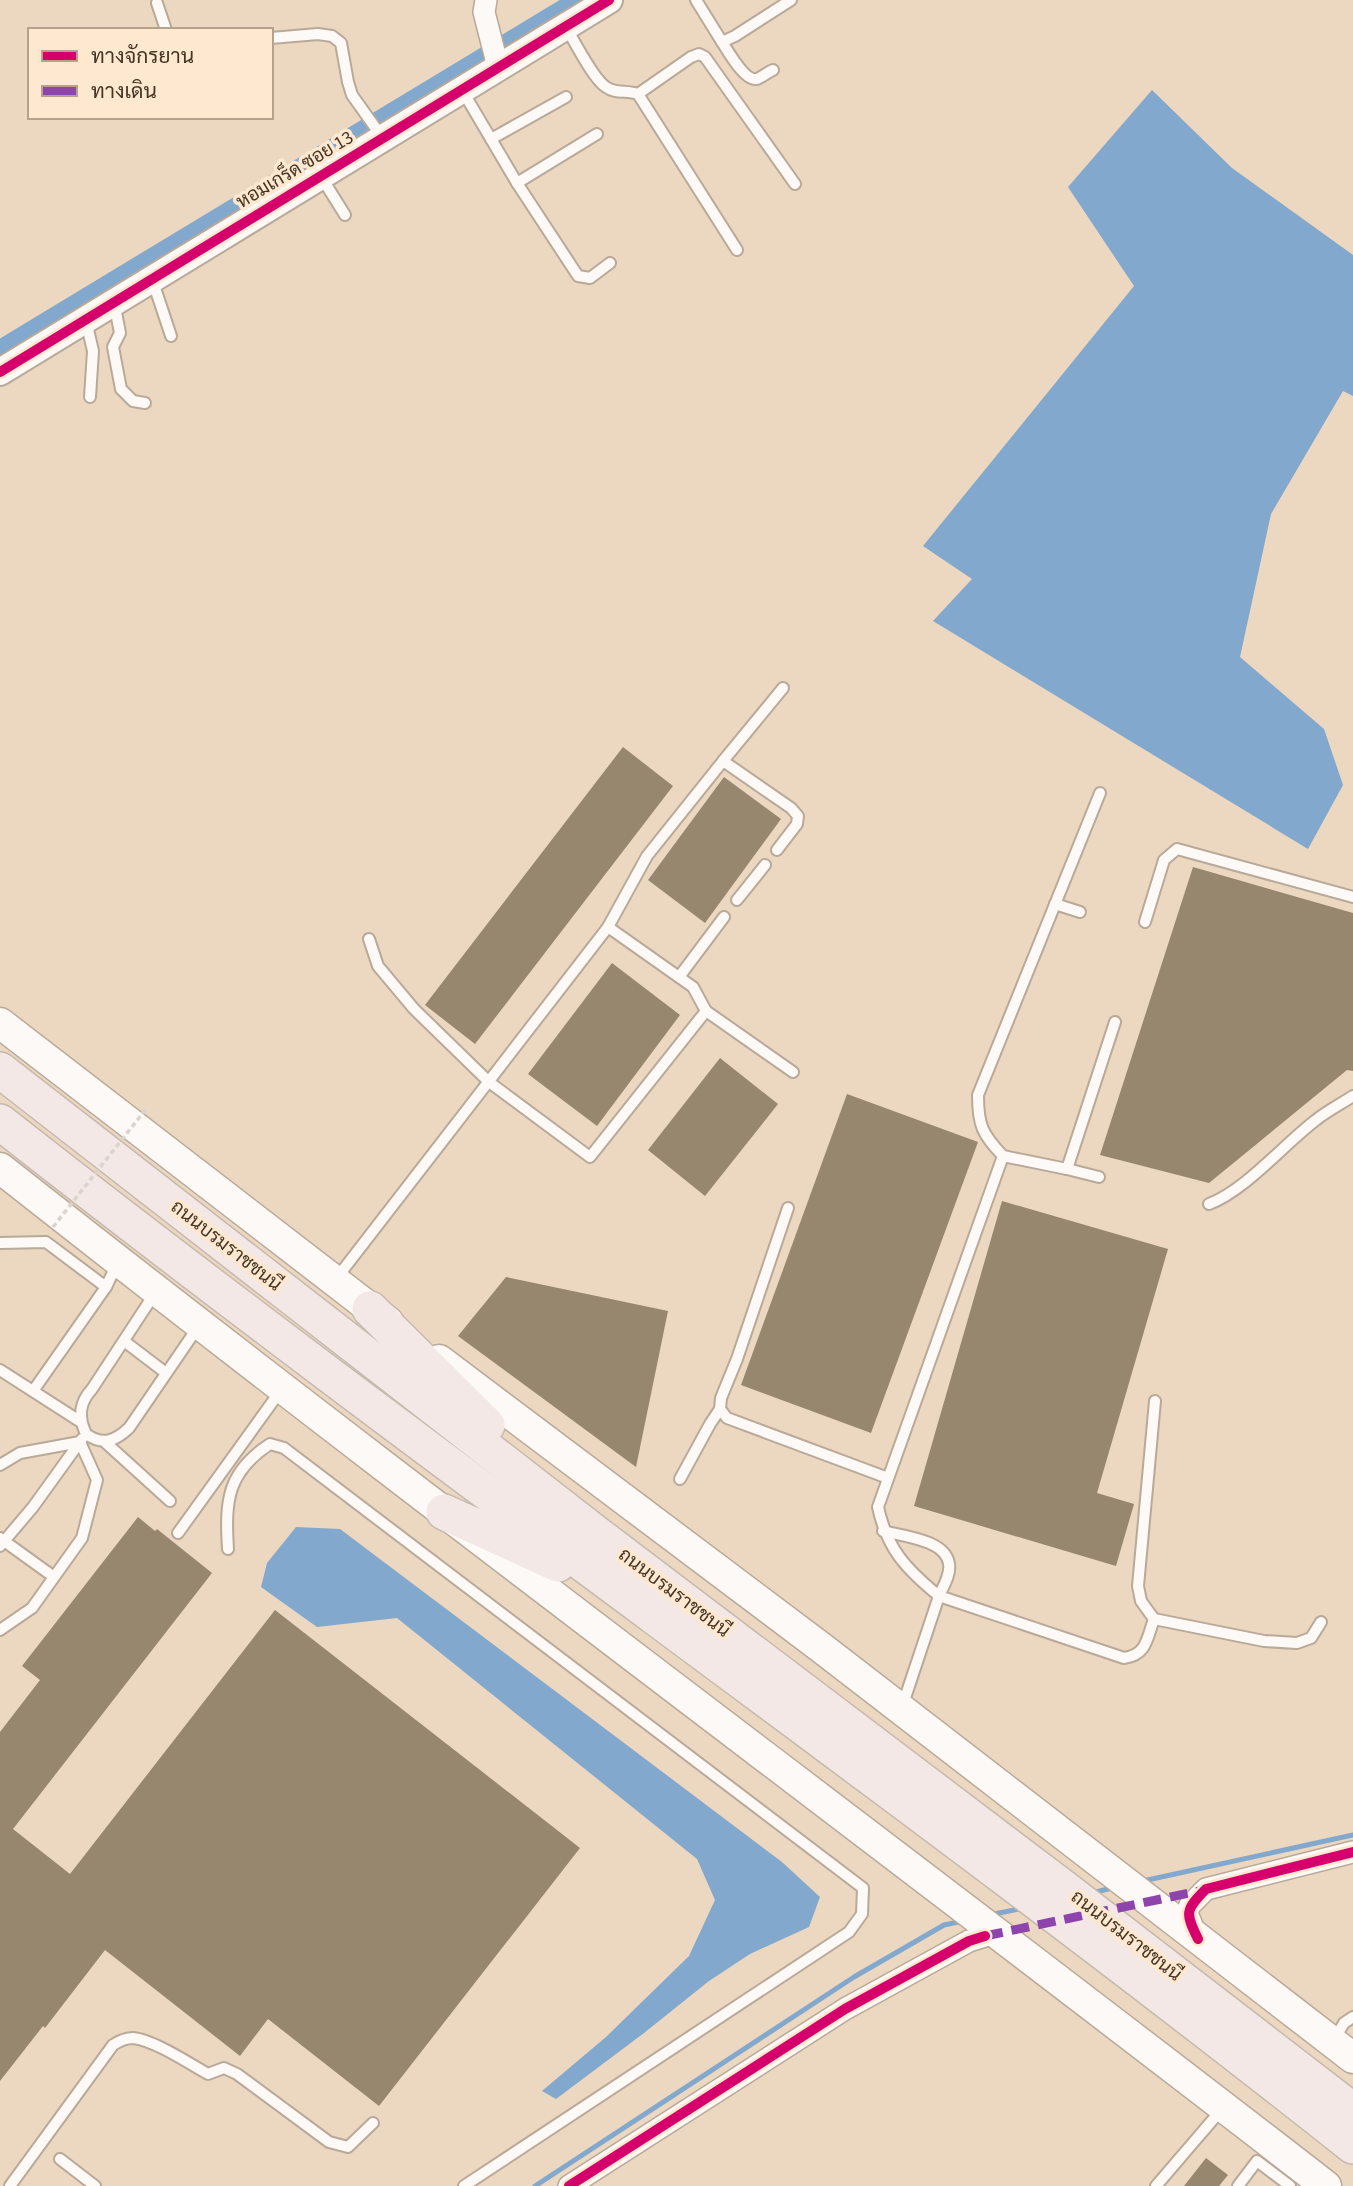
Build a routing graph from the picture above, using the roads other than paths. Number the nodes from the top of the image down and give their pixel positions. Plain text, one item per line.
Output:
1 (486, 0) edge
2 (608, 0) edge
3 (696, 0) edge
4 (791, 0) edge
5 (157, 4) dead end
6 (566, 27) junction
7 (165, 28) edge
8 (273, 37) edge
9 (722, 42) junction
10 (495, 55) junction
11 (773, 70) dead end
12 (461, 89) junction
13 (638, 94) junction
14 (566, 97) dead end
15 (380, 133) junction
16 (597, 134) dead end
17 (491, 139) junction
18 (320, 176) junction
19 (517, 183) junction
20 (795, 184) dead end
21 (345, 215) dead end
22 (737, 250) dead end
23 (610, 263) dead end
24 (152, 279) junction
25 (114, 302) junction
26 (85, 320) junction
27 (171, 336) dead end
28 (0, 372) edge
29 (90, 397) dead end
30 (145, 403) dead end
31 (783, 688) dead end
32 (723, 761) junction
33 (1100, 793) dead end
34 (777, 850) dead end
35 (765, 865) dead end
36 (1353, 897) edge
37 (737, 900) dead end
38 (1055, 904) junction
39 (1080, 912) dead end
40 (724, 917) dead end
41 (1144, 922) dead end
42 (608, 927) junction
43 (369, 939) dead end
44 (679, 977) junction
45 (706, 1011) junction
46 (1115, 1022) dead end
47 (0, 1023) edge
48 (0, 1070) edge
49 (793, 1072) dead end
50 (489, 1082) junction
51 (1353, 1096) edge
52 (0, 1122) edge
53 (1003, 1156) junction
54 (0, 1168) edge
55 (1067, 1169) junction
56 (1099, 1177) dead end
57 (1209, 1204) dead end
58 (788, 1208) dead end
59 (0, 1243) edge
60 (119, 1261) junction
61 (334, 1281) junction
62 (106, 1287) junction
63 (156, 1290) junction
64 (370, 1309) junction
65 (200, 1324) junction
66 (124, 1341) junction
67 (0, 1370) edge
68 (166, 1373) junction
69 (283, 1388) junction
70 (33, 1391) junction
71 (1155, 1401) dead end
72 (720, 1409) junction
73 (80, 1422) junction
74 (83, 1438) junction
75 (106, 1443) junction
76 (0, 1465) edge
77 (888, 1478) junction
78 (680, 1479) dead end
79 (170, 1501) dead end
80 (444, 1512) junction
81 (883, 1531) junction
82 (178, 1533) dead end
83 (598, 1535) junction
84 (1, 1542) edge
85 (228, 1549) dead end
86 (54, 1577) junction
87 (625, 1595) junction
88 (939, 1596) junction
89 (1154, 1619) junction
90 (1321, 1622) dead end
91 (0, 1630) edge
92 (901, 1709) junction
93 (1353, 1852) edge
94 (995, 1937) junction
95 (1198, 1939) junction
96 (1347, 2034) edge
97 (1224, 2107) junction
98 (1353, 2111) edge
99 (373, 2123) dead end
100 (1248, 2126) junction
101 (1353, 2147) edge
102 (60, 2159) dead end
103 (1257, 2161) junction
104 (10, 2186) edge
105 (95, 2186) edge
106 (464, 2186) edge
107 (569, 2186) edge
108 (1156, 2186) edge
109 (1238, 2186) edge
110 (1290, 2186) edge
111 (1326, 2186) edge

1 - 10 street
2 - 6 street, หอมเกร็ด ซอย 13
3 - 9 lane
4 - 9 lane
5 - 7 lane
6 - 10 street, หอมเกร็ด ซอย 13
6 - 13 lane
8 - 15 lane
9 - 11 lane
10 - 12 street, หอมเกร็ด ซอย 13
12 - 15 street, หอมเกร็ด ซอย 13
12 - 17 lane
13 - 20 lane
13 - 22 lane
14 - 17 lane
15 - 18 street, หอมเกร็ด ซอย 13
16 - 19 lane
17 - 19 lane
18 - 21 lane
18 - 24 street, หอมเกร็ด ซอย 13
19 - 23 lane
24 - 25 street, หอมเกร็ด ซอย 13
24 - 27 lane
25 - 26 street, หอมเกร็ด ซอย 13
25 - 30 lane
26 - 28 street, หอมเกร็ด ซอย 13
26 - 29 lane
31 - 32 lane
32 - 34 lane
32 - 42 lane
33 - 38 lane
35 - 37 lane
36 - 41 lane
38 - 39 lane
38 - 53 lane
40 - 44 lane
42 - 44 lane
42 - 50 lane
43 - 50 lane
44 - 45 lane
45 - 49 lane
45 - 50 lane
46 - 55 lane
47 - 61 main road
48 - 83 highway, ถนนบรมราชชนนี
50 - 61 lane
51 - 57 lane
52 - 87 highway, ถนนบรมราชชนนี
53 - 55 lane
53 - 77 lane
54 - 60 main road
55 - 56 lane
58 - 72 lane
59 - 62 lane
60 - 62 lane
60 - 63 main road
61 - 64 main road
62 - 70 lane
63 - 65 main road
63 - 66 lane
64 - 83 highway
64 - 92 main road
65 - 68 lane
65 - 69 main road
66 - 68 lane
66 - 73 lane
67 - 70 lane
68 - 75 lane
69 - 80 main road
69 - 82 lane
70 - 73 lane
71 - 89 lane
72 - 77 lane
72 - 78 lane
73 - 74 lane
74 - 75 lane
74 - 76 lane
74 - 84 lane
74 - 86 lane
75 - 79 lane
77 - 81 lane
80 - 87 highway
80 - 94 main road
81 - 88 lane
81 - 88 lane
83 - 98 highway, ถนนบรมราชชนนี
84 - 86 lane
85 - 106 lane
86 - 91 lane
87 - 101 highway, ถนนบรมราชชนนี
88 - 89 lane
88 - 92 lane
89 - 90 lane
92 - 95 main road
93 - 95 street
94 - 97 main road
94 - 107 street
95 - 96 main road
97 - 100 main road
97 - 108 lane
99 - 104 lane
100 - 103 lane
100 - 111 main road
102 - 105 lane
103 - 109 lane
103 - 110 lane

